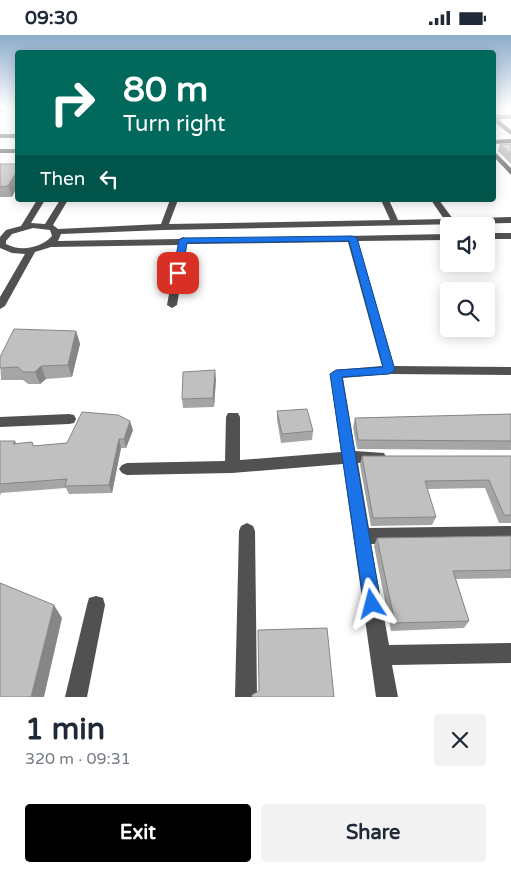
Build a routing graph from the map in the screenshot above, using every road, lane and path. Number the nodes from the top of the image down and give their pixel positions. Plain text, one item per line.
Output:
1 (511, 141) edge
2 (496, 142) edge
3 (0, 151) edge
4 (15, 151) edge
5 (502, 151) edge
6 (496, 152) edge
7 (496, 154) edge
8 (508, 166) edge
9 (511, 173) edge
10 (40, 202) edge
11 (63, 202) edge
12 (173, 202) edge
13 (386, 202) edge
14 (436, 202) edge
15 (447, 217) edge
16 (495, 220) edge
17 (511, 220) edge
18 (440, 221) edge
19 (395, 222) junction
20 (25, 226) junction
21 (164, 227) junction
22 (52, 229) junction
23 (5, 232) edge
24 (495, 236) edge
25 (511, 236) edge
26 (440, 237) edge
27 (352, 238) junction
28 (183, 240) junction
29 (49, 244) junction
30 (2, 249) edge
31 (32, 250) junction
32 (21, 269) junction
33 (0, 292) edge
34 (172, 305) dead end
35 (0, 306) edge
36 (389, 370) junction
37 (511, 371) edge
38 (233, 417) dead end
39 (69, 419) dead end
40 (0, 422) edge
41 (350, 457) junction
42 (398, 457) edge
43 (232, 467) junction
44 (127, 469) dead end
45 (247, 531) dead end
46 (511, 534) edge
47 (361, 536) junction
48 (96, 605) dead end
49 (511, 653) edge
50 (381, 655) junction
51 (76, 697) edge
52 (246, 697) edge
53 (387, 697) edge

1 - 2 street
3 - 4 street
5 - 6 street
7 - 8 street
8 - 9 street
10 - 20 street
11 - 22 street
12 - 21 street
13 - 19 street
14 - 15 street
16 - 17 street
18 - 19 street
19 - 21 street
20 - 22 street
20 - 23 street
21 - 22 street
22 - 29 street
23 - 30 street
24 - 25 street
26 - 27 street
27 - 28 street
27 - 36 street
28 - 29 street
28 - 34 street
29 - 31 street
30 - 31 street
31 - 32 street
32 - 33 street
32 - 35 street
36 - 37 street
36 - 41 street
38 - 43 street
39 - 40 street
41 - 42 street
41 - 43 street
41 - 47 street
43 - 44 street
45 - 52 street
46 - 47 street
47 - 50 street
48 - 51 street
49 - 50 street
50 - 53 street

